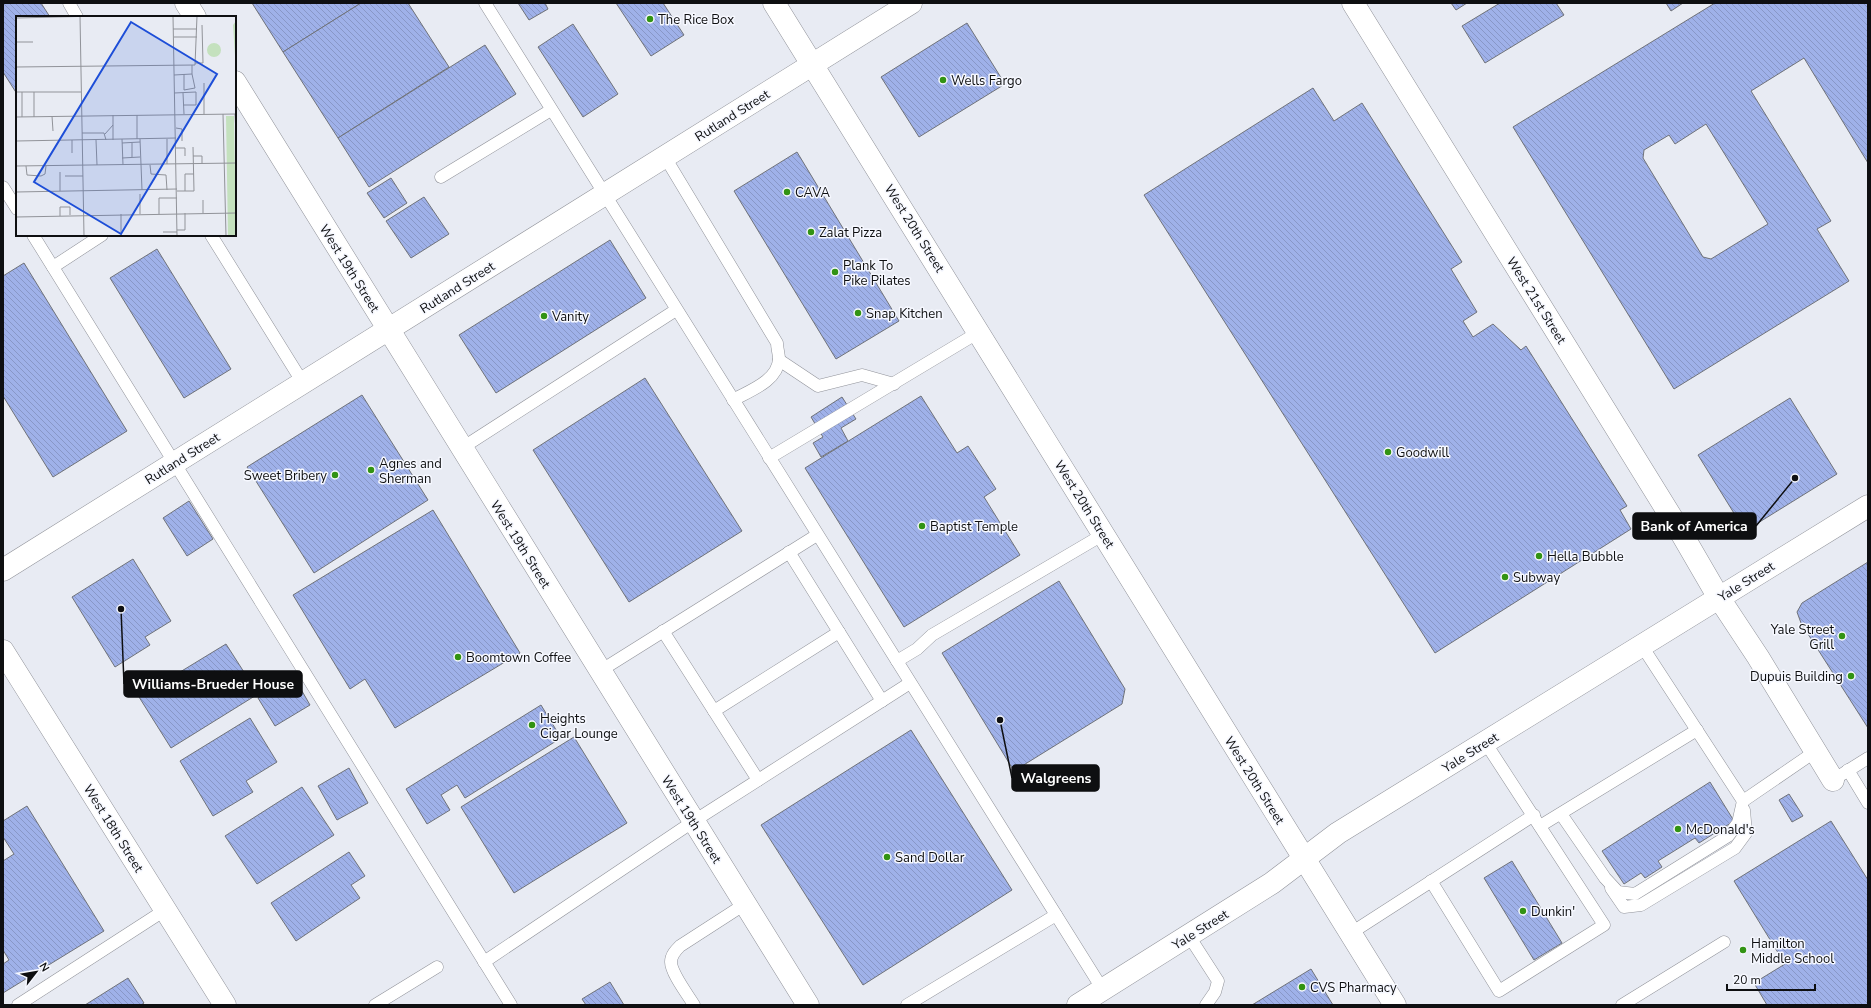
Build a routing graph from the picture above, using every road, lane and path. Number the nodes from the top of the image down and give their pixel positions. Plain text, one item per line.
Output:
1 (69, 3) edge
2 (186, 3) edge
3 (485, 3) edge
4 (774, 3) edge
5 (911, 3) edge
6 (1353, 3) edge
7 (76, 16) edge
8 (194, 16) edge
9 (813, 65) junction
10 (236, 84) edge
11 (551, 110) junction
12 (665, 157) junction
13 (441, 177) dead end
14 (3, 187) edge
15 (604, 195) junction
16 (16, 207) edge
17 (34, 236) edge
18 (100, 236) edge
19 (212, 236) edge
20 (53, 267) junction
21 (676, 310) junction
22 (388, 330) junction
23 (979, 332) junction
24 (779, 360) junction
25 (303, 383) junction
26 (894, 384) junction
27 (733, 400) junction
28 (462, 448) junction
29 (769, 458) junction
30 (174, 463) junction
31 (1868, 506) edge
32 (1104, 534) junction
33 (817, 535) junction
34 (789, 552) junction
35 (3, 570) edge
36 (1719, 598) junction
37 (663, 631) junction
38 (839, 632) junction
39 (1642, 646) junction
40 (3, 651) edge
41 (897, 661) junction
42 (600, 671) junction
43 (910, 683) junction
44 (882, 701) junction
45 (714, 711) junction
46 (1697, 730) junction
47 (1485, 742) junction
48 (1816, 751) junction
49 (1868, 758) edge
50 (1841, 775) junction
51 (758, 780) junction
52 (1743, 801) junction
53 (1868, 803) edge
54 (1561, 814) junction
55 (1534, 815) junction
56 (694, 821) junction
57 (1540, 826) junction
58 (1305, 859) junction
59 (1431, 881) junction
60 (745, 904) junction
61 (165, 910) junction
62 (1056, 915) junction
63 (1351, 933) junction
64 (1189, 936) junction
65 (1724, 942) dead end
66 (484, 962) junction
67 (437, 967) dead end
68 (1102, 990) junction
69 (18, 1005) edge
70 (225, 1005) edge
71 (375, 1005) edge
72 (511, 1005) edge
73 (694, 1005) edge
74 (808, 1005) edge
75 (906, 1005) edge
76 (1078, 1005) edge
77 (1206, 1005) edge
78 (1395, 1005) edge
79 (1622, 1005) edge

1 - 7 lane
2 - 8 street
3 - 11 lane
4 - 9 street, West 20th Street
5 - 9 street, Rutland Street
6 - 36 street, West 21st Street
9 - 12 street, Rutland Street
9 - 23 street, West 20th Street
10 - 22 street, West 19th Street
11 - 13 lane
11 - 15 lane
12 - 15 street, Rutland Street
12 - 24 lane
14 - 16 lane
15 - 21 lane
15 - 22 street, Rutland Street
17 - 20 lane
18 - 20 lane
19 - 25 lane
20 - 30 lane
21 - 27 lane
21 - 28 lane
22 - 25 street, Rutland Street
22 - 28 street, West 19th Street
23 - 26 lane
23 - 32 street, West 20th Street
24 - 26 lane
24 - 27 lane
25 - 30 street, Rutland Street
26 - 29 lane
27 - 29 lane
28 - 42 street, West 19th Street
29 - 33 lane
30 - 35 street, Rutland Street
30 - 66 lane
31 - 36 street, Yale Street
32 - 41 lane
32 - 58 street, West 20th Street
33 - 34 lane
33 - 41 lane
34 - 37 lane
34 - 38 lane
36 - 39 street, Yale Street
36 - 48 street, West 21st Street
37 - 42 lane
37 - 45 lane
38 - 44 lane
38 - 45 lane
39 - 46 lane
39 - 47 street, Yale Street
40 - 61 street, West 18th Street
41 - 43 lane
42 - 56 street, West 19th Street
43 - 44 lane
43 - 62 lane
44 - 51 lane
45 - 51 lane
46 - 52 lane
46 - 54 lane
47 - 55 lane
47 - 58 street, Yale Street
48 - 50 street, West 21st Street
48 - 52 lane
49 - 50 lane
50 - 53 lane
51 - 56 lane
52 - 54 lane
54 - 57 lane
55 - 57 lane
55 - 59 lane
56 - 60 street, West 19th Street
56 - 66 lane
57 - 59 lane
58 - 63 street, West 20th Street
58 - 64 street, Yale Street
59 - 63 lane
60 - 73 lane
60 - 74 street, West 19th Street
61 - 69 lane
61 - 70 street, West 18th Street
62 - 68 lane
62 - 75 lane
63 - 78 street, West 20th Street
64 - 68 street, Yale Street
64 - 77 lane
65 - 79 lane
66 - 72 lane
67 - 71 lane
68 - 76 street, Yale Street

